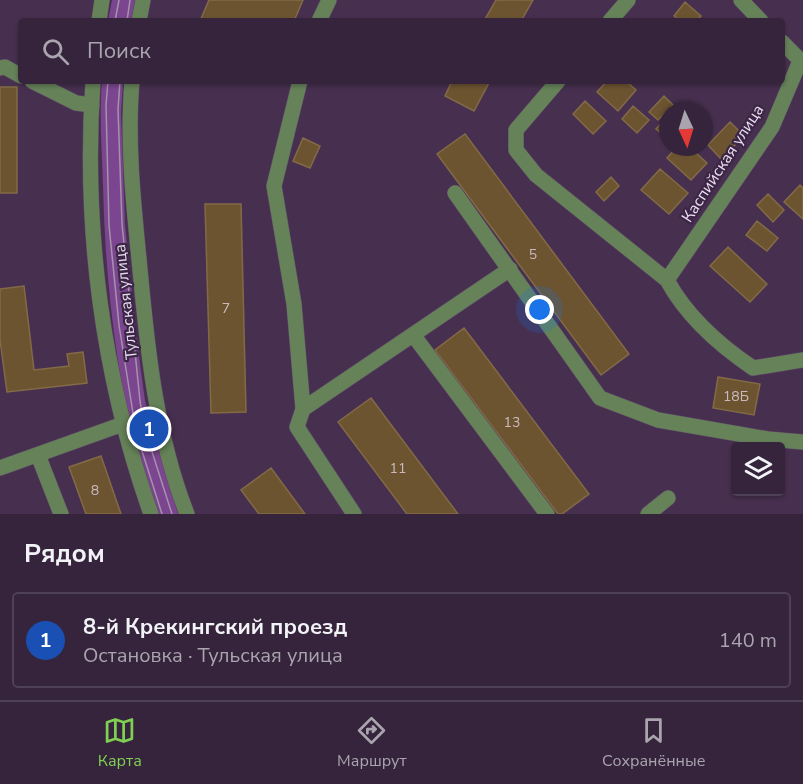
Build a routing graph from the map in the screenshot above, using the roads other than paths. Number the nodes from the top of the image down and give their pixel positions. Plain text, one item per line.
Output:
1 (102, 0) edge
2 (143, 0) edge
3 (328, 0) edge
4 (628, 0) edge
5 (741, 0) edge
6 (99, 18) edge
7 (140, 18) edge
8 (320, 18) edge
9 (613, 18) edge
10 (759, 18) edge
11 (785, 45) edge
12 (801, 62) edge
13 (0, 68) edge
14 (18, 74) edge
15 (38, 84) edge
16 (93, 84) edge
17 (132, 84) edge
18 (299, 84) edge
19 (555, 84) edge
20 (92, 105) junction
21 (455, 193) dead end
22 (510, 269) junction
23 (667, 280) junction
24 (414, 336) junction
25 (803, 360) edge
26 (303, 409) junction
27 (123, 424) junction
28 (803, 442) edge
29 (38, 455) junction
30 (0, 468) edge
31 (668, 498) dead end
32 (61, 514) edge
33 (152, 514) edge
34 (187, 514) edge
35 (354, 514) edge
36 (547, 514) edge
37 (648, 514) edge

1 - 6 street
2 - 7 street
3 - 8 street
4 - 9 street
5 - 10 street
11 - 12 street
12 - 23 street, Каспийская улица
13 - 14 street
15 - 20 street
16 - 20 street
17 - 34 street, Тульская улица
18 - 26 street
19 - 23 street
20 - 27 street
21 - 22 street
22 - 24 street
22 - 28 street
23 - 25 street
24 - 26 street
24 - 36 street
26 - 35 street
27 - 29 street
27 - 33 street
29 - 30 street
29 - 32 street
31 - 37 street

